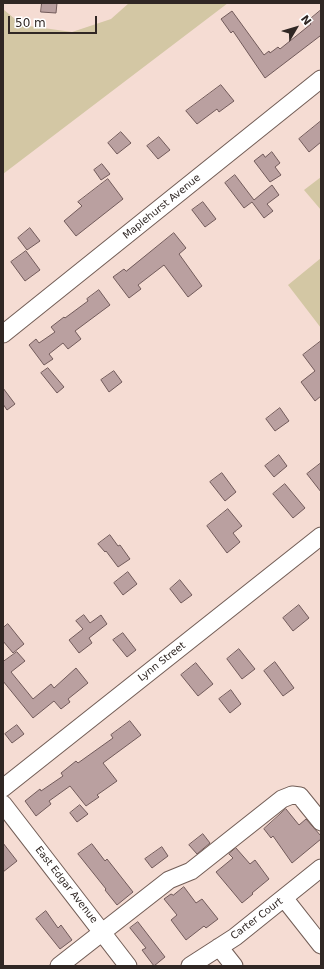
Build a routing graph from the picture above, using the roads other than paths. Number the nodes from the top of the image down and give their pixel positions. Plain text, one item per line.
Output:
1 (321, 79) edge
2 (3, 334) edge
3 (321, 536) edge
4 (3, 788) edge
5 (3, 804) edge
6 (321, 822) edge
7 (321, 868) edge
8 (284, 898) junction
9 (102, 932) junction
10 (321, 945) edge
11 (219, 947) junction
12 (59, 966) edge
13 (128, 966) edge
14 (190, 966) edge
15 (234, 966) edge

1 - 2 street, Maplehurst Avenue
3 - 4 street, Lynn Street
5 - 9 street, East Edgar Avenue
6 - 9 street
7 - 8 street, Carter Court
8 - 10 street
8 - 11 street, Carter Court
9 - 12 street
9 - 13 street, East Edgar Avenue
11 - 14 street, Carter Court
11 - 15 street

